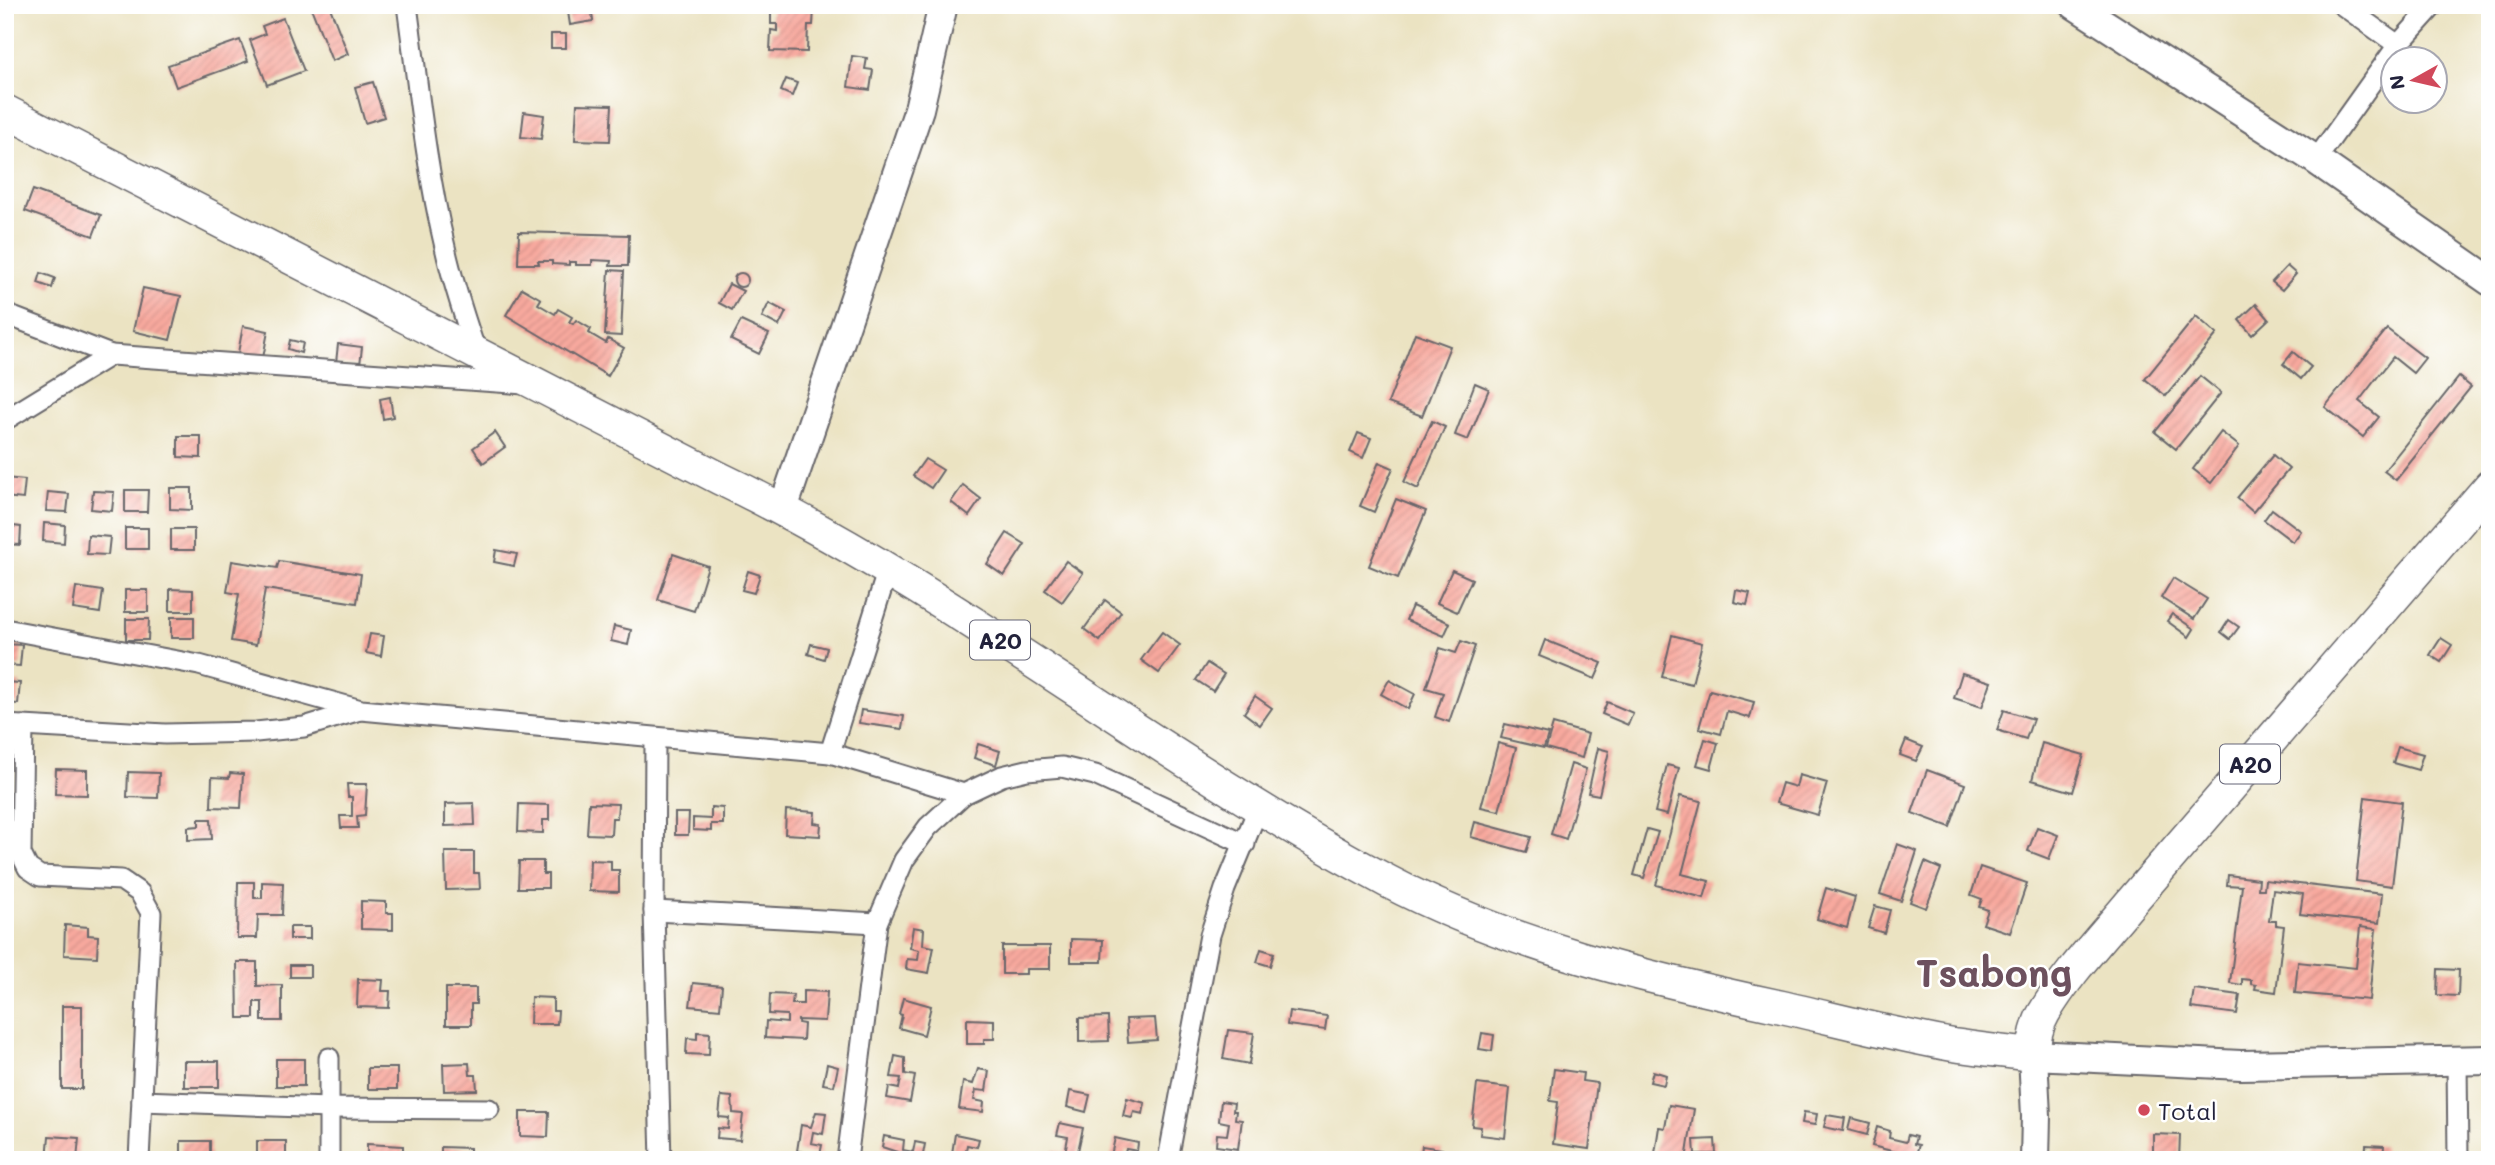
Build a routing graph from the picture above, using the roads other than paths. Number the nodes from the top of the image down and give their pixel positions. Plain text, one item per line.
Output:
1 (407, 5) edge
2 (943, 5) edge
3 (2075, 5) edge
4 (2342, 5) edge
5 (2434, 5) edge
6 (2398, 45) junction
7 (5, 111) edge
8 (2316, 160) junction
9 (2490, 281) edge
10 (5, 314) edge
11 (111, 355) junction
12 (477, 355) junction
13 (536, 385) junction
14 (5, 420) edge
15 (2490, 485) edge
16 (783, 509) junction
17 (888, 569) junction
18 (5, 629) edge
19 (360, 710) junction
20 (14, 725) edge
21 (654, 738) junction
22 (830, 753) junction
23 (964, 794) junction
24 (1258, 809) junction
25 (1245, 844) junction
26 (654, 911) junction
27 (877, 923) junction
28 (2033, 1055) junction
29 (330, 1058) dead end
30 (2457, 1060) junction
31 (2490, 1060) edge
32 (142, 1101) junction
33 (329, 1108) junction
34 (489, 1109) dead end
35 (139, 1160) edge
36 (329, 1160) edge
37 (662, 1160) edge
38 (847, 1160) edge
39 (1168, 1160) edge
40 (2035, 1160) edge
41 (2458, 1160) edge

1 - 12 street
2 - 16 street
3 - 8 street
4 - 6 street
5 - 6 street
6 - 8 street
7 - 12 main road, A20
8 - 9 street
10 - 11 street
11 - 13 street
11 - 14 street
12 - 13 main road, A20
13 - 16 main road, A20
15 - 28 main road, A20
16 - 17 main road, A20
17 - 22 street
17 - 24 main road, A20
18 - 19 street
19 - 20 street
19 - 21 street
20 - 32 street
21 - 22 street
21 - 26 street
22 - 23 street
23 - 25 street
23 - 27 street
24 - 25 street
24 - 28 main road, A20
25 - 39 street
26 - 27 street
26 - 37 street
27 - 38 street
28 - 30 street
28 - 40 street
29 - 33 street
30 - 31 street
30 - 41 street
32 - 33 street
32 - 35 street
33 - 34 street
33 - 36 street

